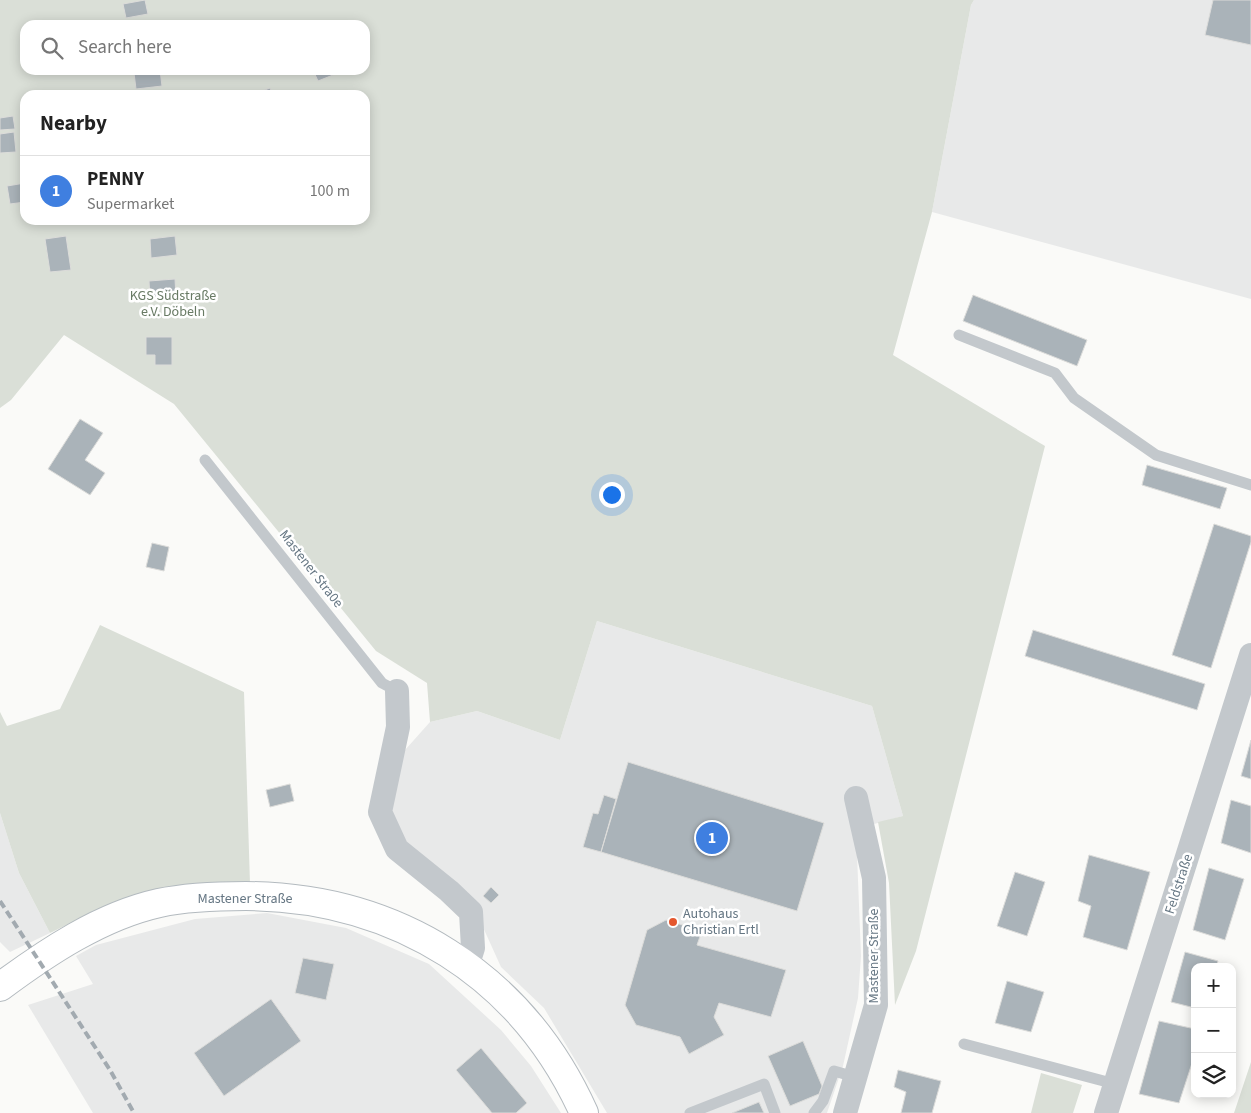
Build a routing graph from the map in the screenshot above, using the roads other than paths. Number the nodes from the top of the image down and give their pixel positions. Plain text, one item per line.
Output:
1 (958, 335) dead end
2 (205, 460) dead end
3 (1251, 485) edge
4 (1251, 655) edge
5 (397, 691) joint
6 (856, 798) dead end
7 (467, 967) junction
8 (0, 987) edge
9 (964, 1044) dead end
10 (855, 1077) junction
11 (1115, 1084) junction
12 (584, 1113) edge
13 (690, 1113) edge
14 (775, 1113) edge
15 (814, 1113) edge
16 (845, 1113) edge
17 (1106, 1113) edge

1 - 3 lane
2 - 5 lane, Mastener Stra0e
4 - 11 street, Feldstraße
5 - 7 street
6 - 10 street, Mastener Straße
7 - 8 main road, Mastener Straße
7 - 12 main road, Mastener Straße
9 - 11 lane
10 - 15 lane
10 - 16 street, Mastener Straße
11 - 17 street, Feldstraße
13 - 14 lane

